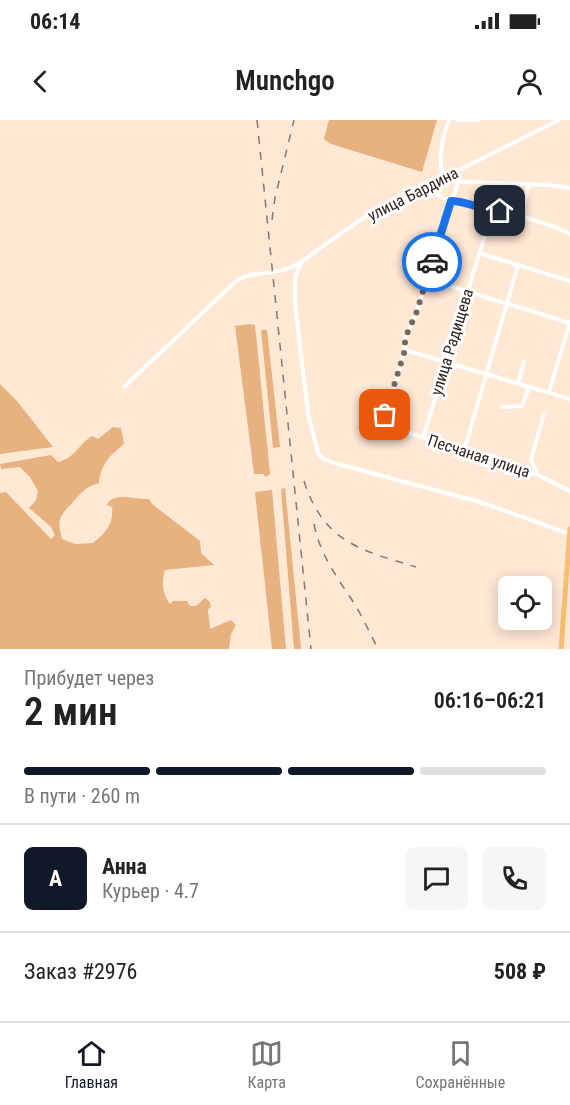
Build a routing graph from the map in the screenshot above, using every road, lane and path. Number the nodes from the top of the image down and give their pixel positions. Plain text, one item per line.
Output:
1 (450, 120) edge
2 (457, 120) edge
3 (478, 120) edge
4 (560, 120) edge
5 (444, 181) junction
6 (458, 182) junction
7 (529, 184) junction
8 (429, 185) junction
9 (570, 188) edge
10 (451, 201) junction
11 (492, 212) junction
12 (521, 216) junction
13 (570, 234) edge
14 (479, 253) junction
15 (303, 260) junction
16 (518, 265) junction
17 (427, 279) junction
18 (570, 281) edge
19 (468, 292) junction
20 (507, 304) junction
21 (570, 323) edge
22 (405, 350) junction
23 (446, 362) junction
24 (524, 362) dead end
25 (486, 374) junction
26 (518, 383) junction
27 (124, 387) dead end
28 (529, 387) junction
29 (549, 392) junction
30 (570, 399) edge
31 (502, 407) dead end
32 (544, 414) dead end
33 (423, 438) junction
34 (464, 451) junction
35 (537, 475) junction
36 (570, 491) edge
37 (570, 529) edge
38 (570, 534) edge
39 (561, 649) edge

1 - 5 street
2 - 3 street
4 - 5 street, улица Бардина
5 - 6 street
5 - 8 street, улица Бардина
6 - 7 street
6 - 10 street
7 - 9 street
7 - 12 street
8 - 10 street
8 - 15 street, улица Бардина
10 - 11 street
10 - 17 street
11 - 12 street
11 - 14 street, улица Радищева
12 - 13 street
14 - 16 street
14 - 19 street, улица Радищева
15 - 27 street, улица Бардина
15 - 38 street
16 - 18 street
16 - 20 street
17 - 19 street
17 - 22 street
19 - 20 street
19 - 23 street, улица Радищева
20 - 21 street
20 - 25 street
21 - 29 street
22 - 23 street
22 - 33 street, Песчаная улица
23 - 25 street
23 - 33 street, улица Радищева
24 - 26 street
25 - 26 street
25 - 34 street
26 - 28 street
28 - 29 street
28 - 31 street
29 - 30 street
32 - 35 street
33 - 34 street, Песчаная улица
34 - 35 street, Песчаная улица
35 - 36 street, Песчаная улица
37 - 38 main road
38 - 39 main road

